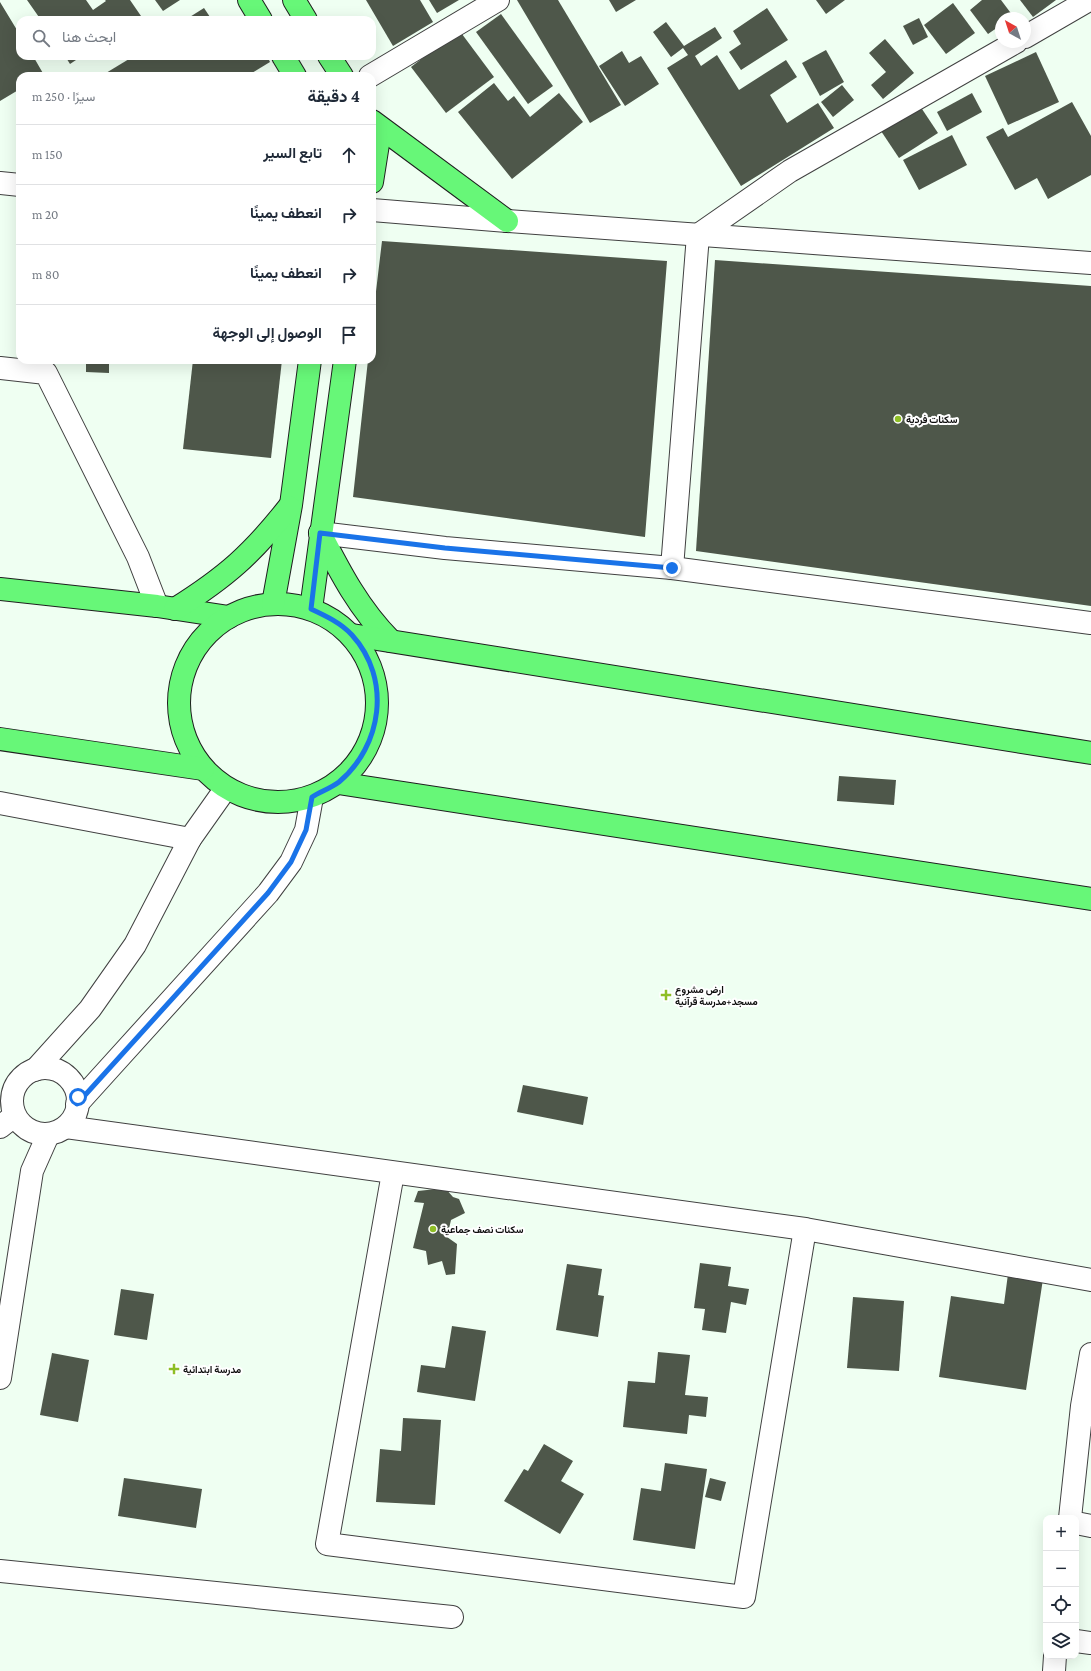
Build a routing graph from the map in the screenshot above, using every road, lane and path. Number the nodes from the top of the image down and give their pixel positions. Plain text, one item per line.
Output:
1 (249, 0) edge
2 (294, 0) edge
3 (498, 0) edge
4 (1089, 0) edge
5 (259, 16) edge
6 (304, 16) edge
7 (1031, 34) edge
8 (1006, 48) edge
9 (285, 60) edge
10 (332, 60) edge
11 (293, 72) edge
12 (339, 72) edge
13 (376, 72) edge
14 (376, 125) edge
15 (376, 137) edge
16 (376, 157) edge
17 (0, 183) edge
18 (16, 185) edge
19 (376, 210) edge
20 (507, 221) junction
21 (698, 235) junction
22 (1091, 263) edge
23 (309, 364) edge
24 (344, 364) edge
25 (0, 368) edge
26 (291, 504) junction
27 (320, 533) junction
28 (672, 568) junction
29 (0, 589) edge
30 (272, 604) junction
31 (166, 607) junction
32 (311, 609) junction
33 (229, 617) junction
34 (1091, 623) edge
35 (352, 636) junction
36 (391, 641) junction
37 (0, 739) edge
38 (1091, 753) edge
39 (203, 769) junction
40 (338, 783) junction
41 (226, 788) junction
42 (312, 797) junction
43 (0, 803) edge
44 (190, 839) junction
45 (1091, 899) edge
46 (35, 1070) junction
47 (77, 1104) junction
48 (6, 1113) edge
49 (57, 1131) junction
50 (393, 1173) junction
51 (805, 1229) junction
52 (1091, 1280) edge
53 (1091, 1354) edge
54 (0, 1378) edge
55 (1087, 1406) edge
56 (1070, 1515) edge
57 (1079, 1524) edge
58 (1091, 1526) edge
59 (0, 1571) edge
60 (452, 1617) dead end
61 (1079, 1641) edge
62 (1091, 1643) edge
63 (1055, 1659) edge
64 (1054, 1671) edge

1 - 5 main road
2 - 6 main road
3 - 13 street
4 - 7 street
8 - 21 street
9 - 11 main road
10 - 12 main road
14 - 20 main road
15 - 16 main road
17 - 18 street
19 - 20 street
20 - 21 street
21 - 22 street
21 - 28 street
23 - 26 main road
24 - 27 main road
25 - 31 street
26 - 30 main road
26 - 31 main road
27 - 28 street
27 - 32 main road
27 - 36 main road
28 - 34 street
29 - 31 main road
30 - 32 main road
30 - 33 main road
31 - 33 main road
32 - 35 main road
33 - 39 main road
35 - 36 main road
35 - 40 main road
36 - 38 main road
37 - 39 main road
39 - 41 main road
40 - 42 main road
40 - 45 main road
41 - 42 main road
41 - 44 street
42 - 47 street
43 - 44 street
44 - 46 street
46 - 47 street
46 - 48 street
47 - 49 street
48 - 49 street
49 - 50 street
49 - 54 street
50 - 51 street
50 - 51 street
51 - 52 street
53 - 55 street
55 - 56 street
57 - 58 street
59 - 60 street
61 - 62 street
63 - 64 street

